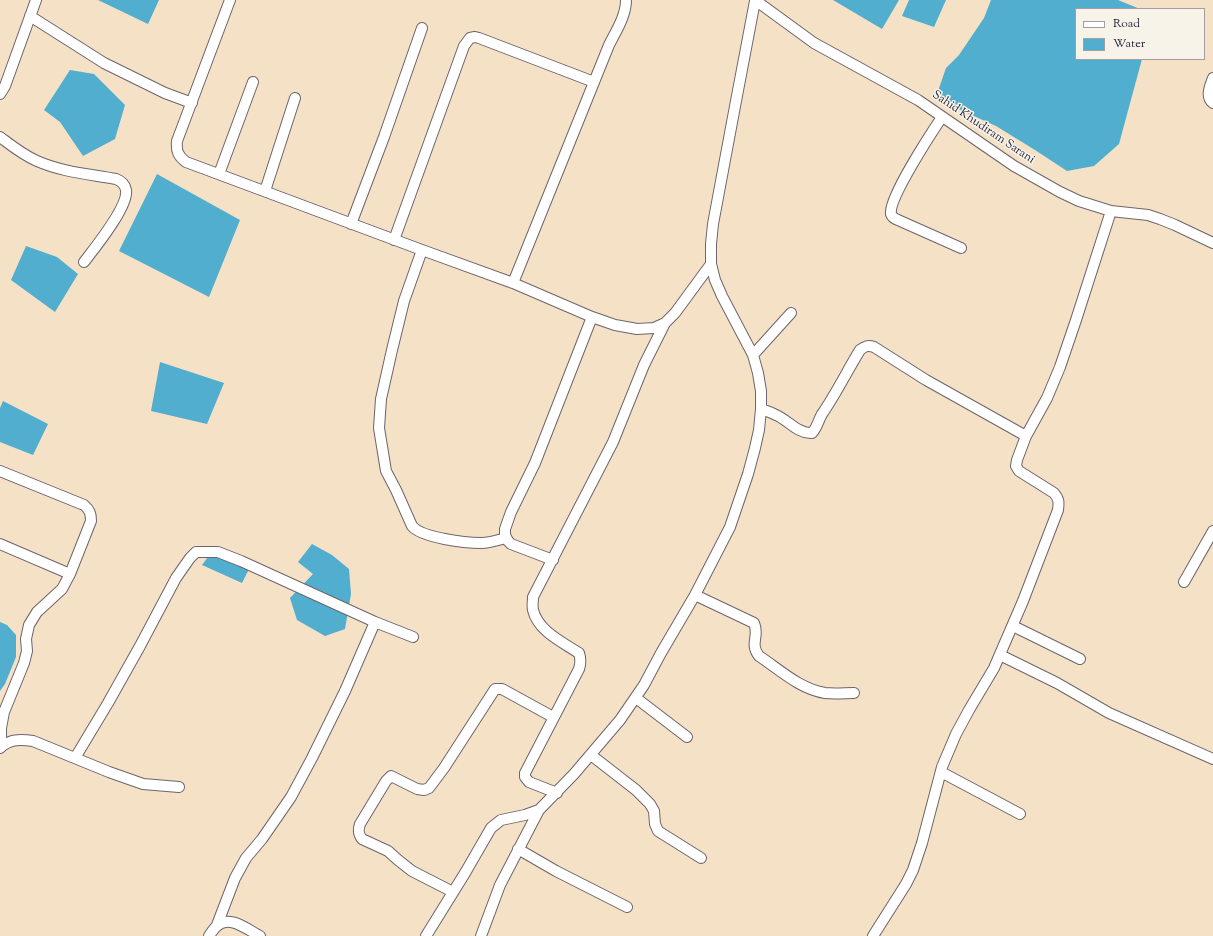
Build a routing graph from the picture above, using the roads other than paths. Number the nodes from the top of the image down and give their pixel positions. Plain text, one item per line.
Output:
1 (36, 0) edge
2 (230, 0) edge
3 (626, 0) edge
4 (755, 0) edge
5 (30, 16) junction
6 (422, 28) dead end
7 (1213, 78) edge
8 (253, 82) dead end
9 (594, 82) junction
10 (0, 94) edge
11 (295, 98) dead end
12 (192, 103) junction
13 (1213, 103) edge
14 (942, 117) junction
15 (0, 137) edge
16 (219, 174) junction
17 (265, 191) junction
18 (1110, 211) junction
19 (351, 224) junction
20 (394, 240) junction
21 (1213, 243) edge
22 (961, 248) dead end
23 (422, 250) junction
24 (84, 262) dead end
25 (711, 264) junction
26 (513, 282) junction
27 (791, 313) dead end
28 (592, 317) junction
29 (665, 323) junction
30 (753, 354) junction
31 (761, 409) junction
32 (1026, 436) junction
33 (0, 471) edge
34 (1213, 531) edge
35 (506, 538) junction
36 (0, 544) edge
37 (553, 560) junction
38 (70, 574) junction
39 (1184, 582) dead end
40 (695, 595) junction
41 (375, 622) junction
42 (1013, 626) junction
43 (413, 637) dead end
44 (1000, 655) junction
45 (1080, 659) dead end
46 (854, 693) dead end
47 (636, 698) junction
48 (554, 717) junction
49 (687, 737) dead end
50 (0, 748) edge
51 (591, 755) junction
52 (75, 758) junction
53 (1213, 759) edge
54 (941, 772) junction
55 (179, 787) dead end
56 (556, 793) junction
57 (539, 810) junction
58 (1020, 814) dead end
59 (518, 849) junction
60 (701, 858) dead end
61 (453, 892) junction
62 (627, 907) dead end
63 (217, 925) junction
64 (209, 936) edge
65 (260, 936) edge
66 (426, 936) edge
67 (481, 936) edge
68 (874, 936) edge

1 - 5 street
2 - 12 street
3 - 9 street
4 - 14 street, Sahid Khudiram Sarani
4 - 25 street
5 - 10 street
5 - 12 street
6 - 19 street
7 - 13 street
8 - 16 street
9 - 20 street
9 - 26 street
11 - 17 street
12 - 16 street
14 - 18 street, Sahid Khudiram Sarani
14 - 22 street
15 - 24 street
16 - 17 street
17 - 19 street
18 - 21 street, Sahid Khudiram Sarani
18 - 32 street
19 - 20 street
20 - 23 street
23 - 26 street
23 - 35 street
25 - 29 street
25 - 30 street
26 - 28 street
27 - 30 street
28 - 29 street
28 - 35 street
29 - 37 street
30 - 31 street
31 - 32 street
31 - 40 street
32 - 42 street
33 - 38 street
34 - 39 street
35 - 37 street
36 - 38 street
37 - 48 street
38 - 50 street
40 - 46 street
40 - 47 street
41 - 43 street
41 - 52 street
41 - 63 street
42 - 44 street
42 - 45 street
44 - 53 street
44 - 54 street
47 - 49 street
47 - 51 street
48 - 56 street
48 - 61 street
50 - 52 street
51 - 56 street
51 - 60 street
52 - 55 street
54 - 58 street
54 - 68 street
56 - 57 street
57 - 59 street
57 - 61 street
59 - 62 street
59 - 67 street
61 - 66 street
63 - 64 street
63 - 65 street

